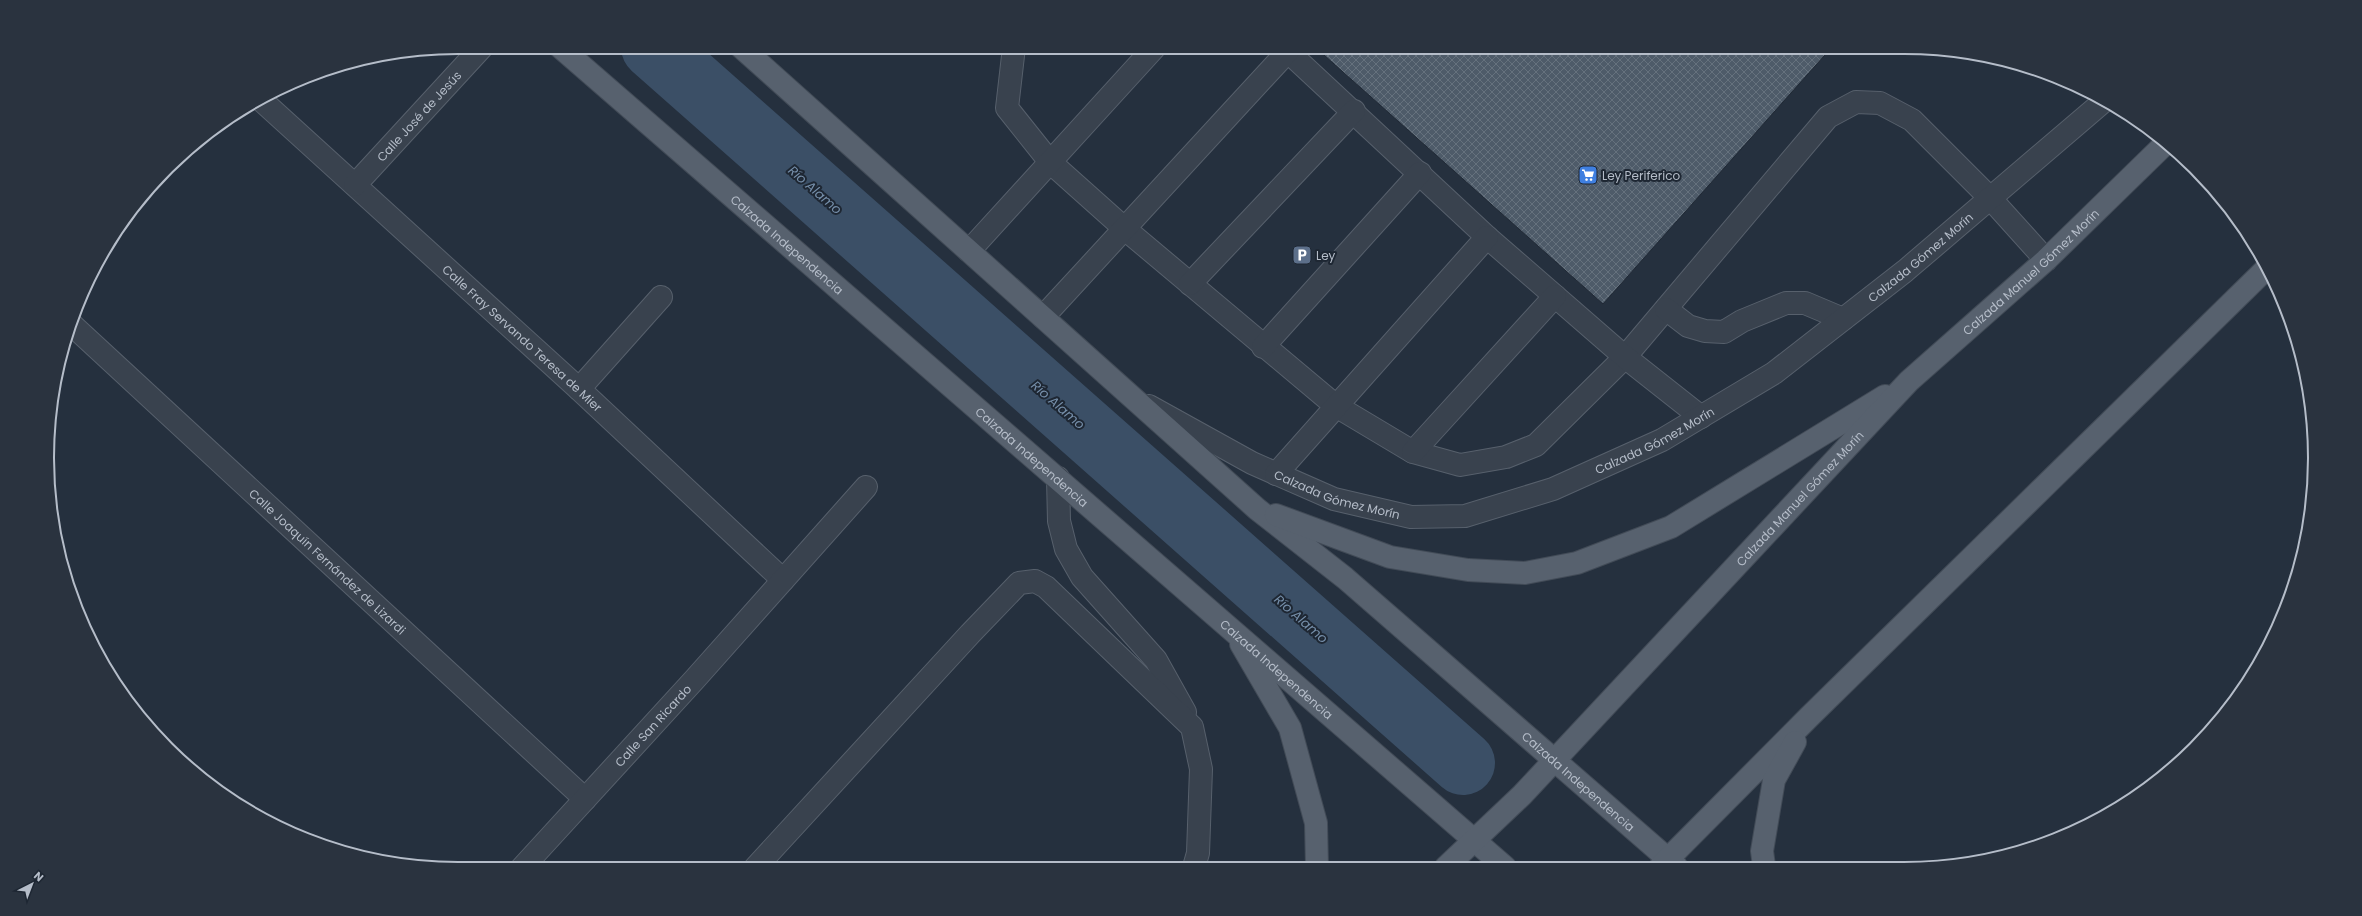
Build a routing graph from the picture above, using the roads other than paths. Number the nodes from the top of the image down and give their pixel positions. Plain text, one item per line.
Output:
1 (476, 54) edge
2 (568, 54) edge
3 (749, 54) edge
4 (1013, 54) edge
5 (1149, 54) edge
6 (1281, 54) edge
7 (1291, 54) edge
8 (265, 103) edge
9 (2100, 105) edge
10 (1354, 111) junction
11 (2162, 147) edge
12 (1050, 162) junction
13 (1420, 173) junction
14 (355, 185) junction
15 (1992, 198) junction
16 (1124, 228) junction
17 (1487, 237) junction
18 (969, 250) junction
19 (2046, 260) junction
20 (2263, 272) edge
21 (1190, 284) junction
22 (1555, 296) junction
23 (661, 297) dead end
24 (1666, 309) junction
25 (1043, 317) junction
26 (1843, 319) junction
27 (75, 328) edge
28 (1264, 347) junction
29 (1626, 357) junction
30 (1910, 381) junction
31 (579, 389) junction
32 (1132, 397) junction
33 (1336, 406) junction
34 (1701, 417) junction
35 (1413, 452) junction
36 (1276, 474) junction
37 (1058, 478) junction
38 (866, 487) dead end
39 (1257, 509) junction
40 (783, 580) junction
41 (1233, 629) junction
42 (1809, 717) junction
43 (1192, 727) junction
44 (1554, 759) junction
45 (585, 799) junction
46 (1474, 839) junction
47 (527, 862) edge
48 (761, 862) edge
49 (1195, 862) edge
50 (1317, 862) edge
51 (1451, 862) edge
52 (1500, 862) edge
53 (1667, 862) edge
54 (1671, 862) edge
55 (1763, 862) edge

1 - 14 street, Calle José de Jesús
2 - 37 main road, Calzada Independencia
3 - 18 main road, Calzada Independencia
4 - 12 street
5 - 12 street
6 - 16 street
7 - 10 street
8 - 14 street, Calle Fray Servando Teresa de Mier
9 - 15 street, Calzada Gómez Morín
10 - 13 street
10 - 21 street
11 - 19 main road, Calzada Manuel Gómez Morín
12 - 16 street
12 - 18 street
13 - 17 street
13 - 28 street
14 - 31 street, Calle Fray Servando Teresa de Mier
15 - 19 street
15 - 24 street
15 - 26 street, Calzada Gómez Morín
16 - 21 street
16 - 25 street
17 - 22 street
17 - 33 street
18 - 25 main road, Calzada Independencia
19 - 30 main road, Calzada Manuel Gómez Morín
20 - 42 main road
21 - 28 street
22 - 29 street
22 - 35 street
23 - 31 street
24 - 26 street
24 - 29 street
25 - 32 main road, Calzada Independencia
26 - 34 street, Calzada Gómez Morín
27 - 45 street, Calle Joaquín Fernández de Lizardi
28 - 33 street
29 - 34 street
29 - 35 street
30 - 39 main road
30 - 44 main road, Calzada Manuel Gómez Morín
31 - 40 street, Calle Fray Servando Teresa de Mier
32 - 36 street, Calzada Gómez Morín
32 - 39 main road, Calzada Independencia
33 - 35 street
33 - 36 street
34 - 36 street, Calzada Gómez Morín
37 - 41 main road, Calzada Independencia
37 - 43 street
38 - 40 street, Calle San Ricardo
39 - 44 main road, Calzada Independencia
40 - 45 street, Calle San Ricardo
41 - 46 main road, Calzada Independencia
41 - 50 main road
42 - 54 main road
42 - 55 main road
43 - 48 street
43 - 49 street
44 - 46 main road, Calzada Manuel Gómez Morín
44 - 53 main road, Calzada Independencia
45 - 47 street, Calle San Ricardo
46 - 51 main road, Calzada Manuel Gómez Morín
46 - 52 main road, Calzada Independencia

